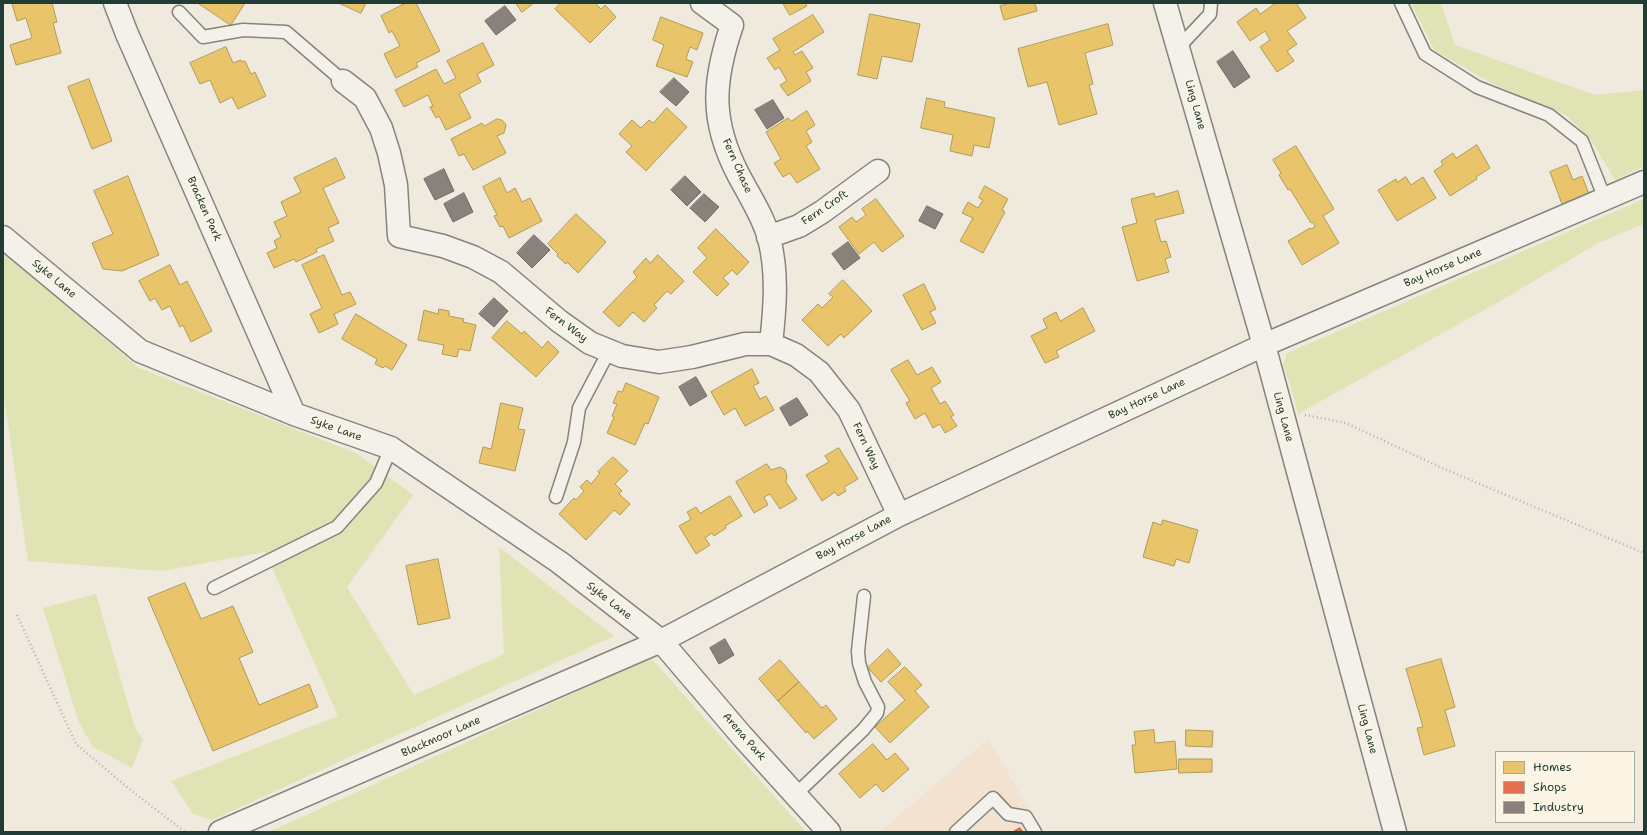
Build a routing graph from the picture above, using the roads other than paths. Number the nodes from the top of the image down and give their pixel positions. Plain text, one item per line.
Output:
1 (116, 3) edge
2 (702, 3) edge
3 (1165, 3) edge
4 (1211, 3) edge
5 (1401, 3) edge
6 (179, 12) dead end
7 (1178, 48) junction
8 (343, 81) joint
9 (878, 171) dead end
10 (1644, 182) edge
11 (1605, 198) junction
12 (3, 237) edge
13 (768, 237) junction
14 (771, 344) junction
15 (1264, 345) junction
16 (609, 351) junction
17 (294, 414) junction
18 (391, 448) junction
19 (556, 497) dead end
20 (899, 515) junction
21 (214, 588) dead end
22 (864, 596) dead end
23 (661, 641) junction
24 (795, 795) junction
25 (220, 832) edge
26 (829, 832) edge
27 (956, 832) edge
28 (1035, 832) edge
29 (1395, 832) edge

1 - 17 street, Bracken Park
2 - 13 street, Fern Chase
3 - 7 street, Ling Lane
4 - 7 lane
5 - 11 lane
6 - 8 lane
7 - 15 street, Ling Lane
8 - 16 street, Fern Way
9 - 13 street, Fern Croft
10 - 11 street, Bay Horse Lane
11 - 15 street, Bay Horse Lane
12 - 17 street, Syke Lane
13 - 14 street, Fern Chase
14 - 16 street, Fern Way
14 - 20 street, Fern Way
15 - 20 street, Bay Horse Lane
15 - 29 street, Ling Lane
16 - 19 lane
17 - 18 street, Syke Lane
18 - 21 lane
18 - 23 street, Syke Lane
20 - 23 street, Bay Horse Lane
22 - 24 lane
23 - 24 street, Arena Park
23 - 25 street, Blackmoor Lane
24 - 26 street, Arena Park
27 - 28 lane

